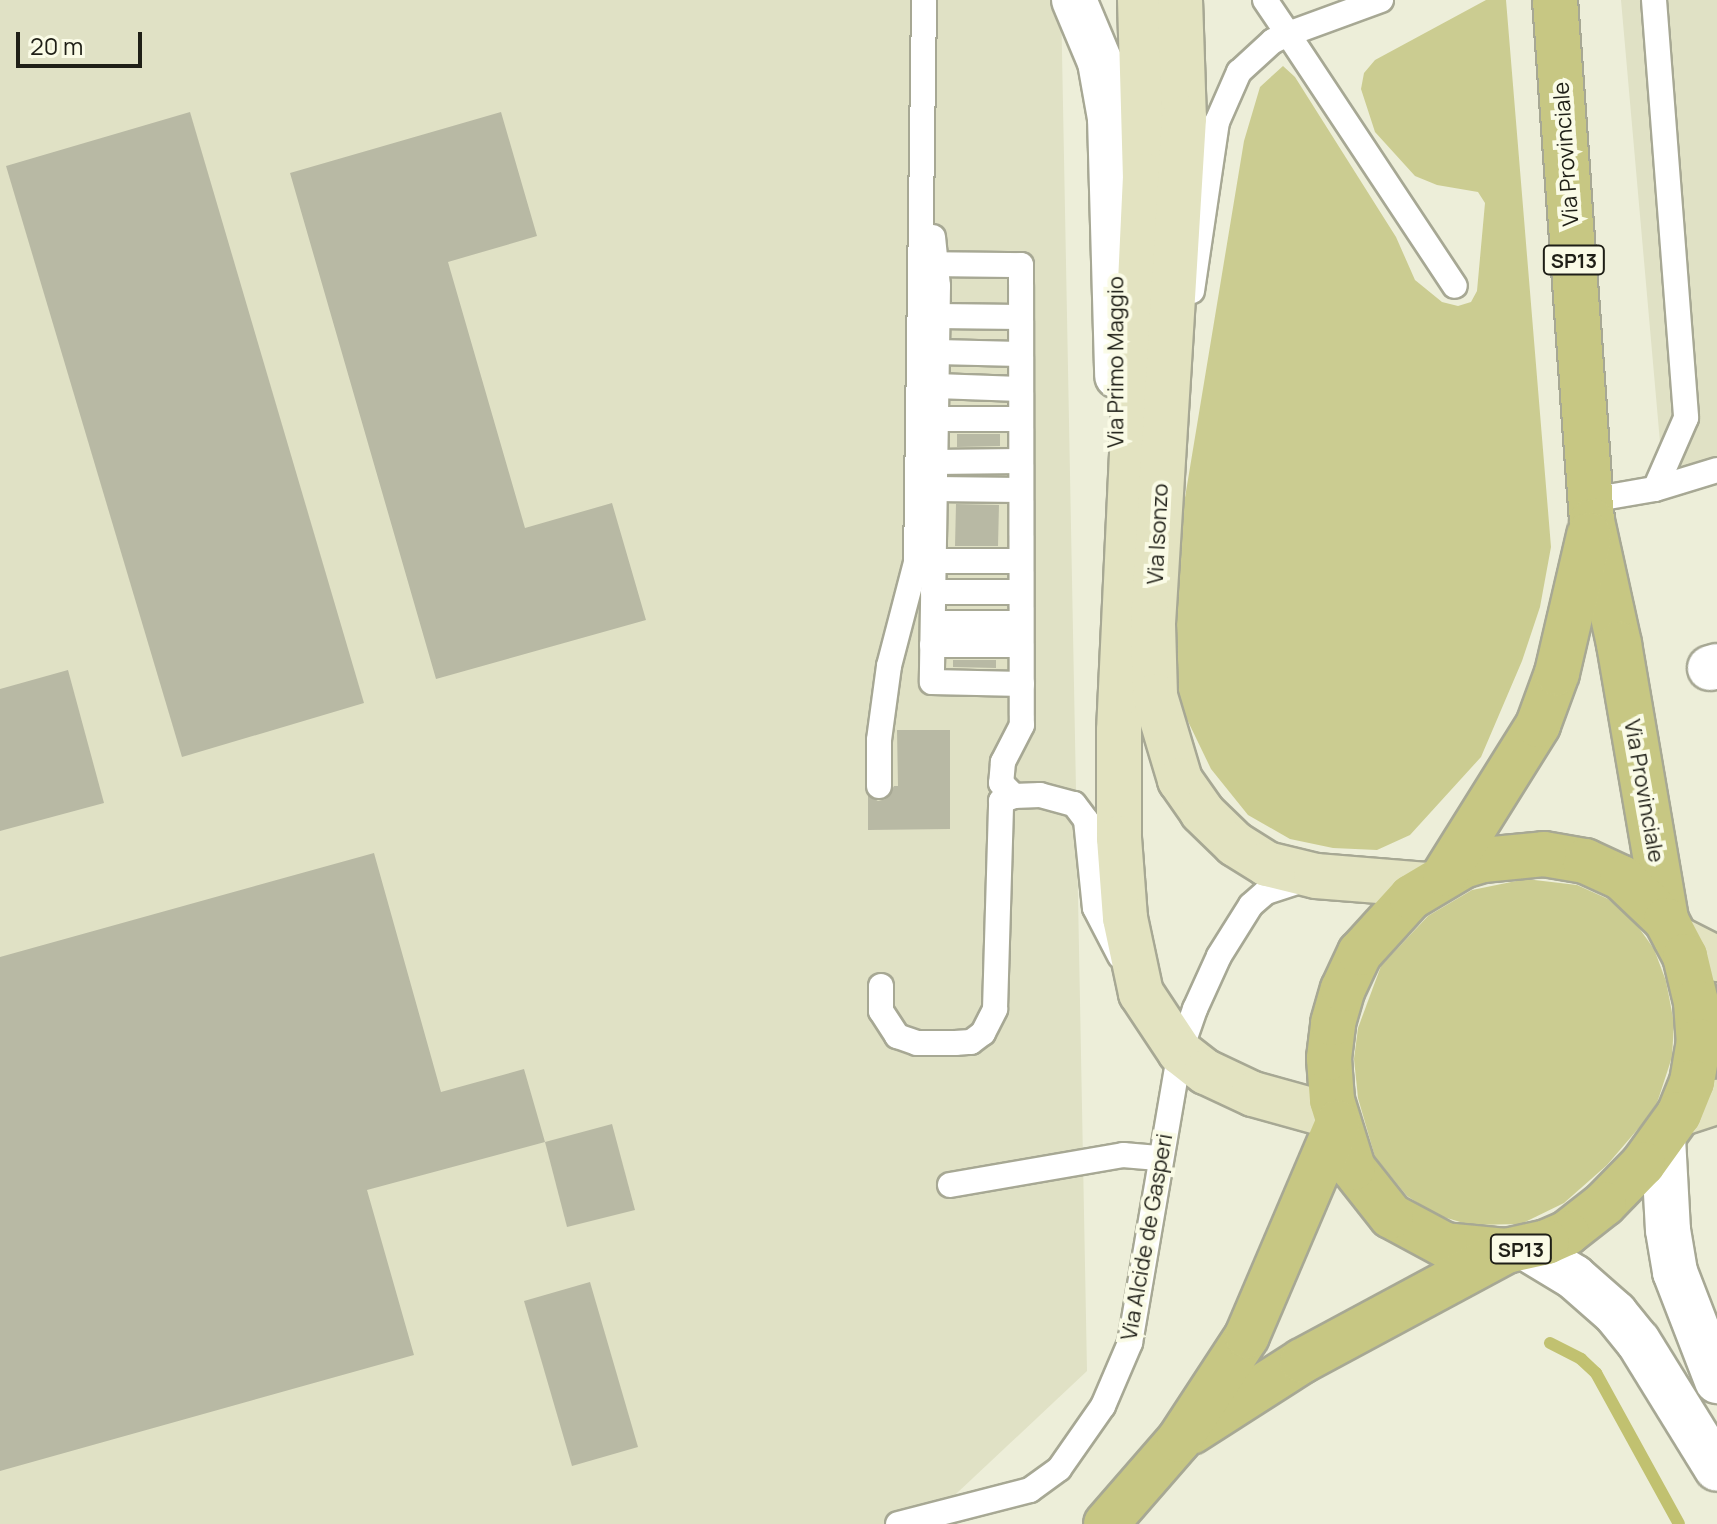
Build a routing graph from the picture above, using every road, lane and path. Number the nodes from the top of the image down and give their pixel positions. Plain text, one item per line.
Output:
1 (924, 0) edge
2 (1074, 0) edge
3 (1140, 0) edge
4 (1166, 0) edge
5 (1180, 0) edge
6 (1265, 0) edge
7 (1381, 0) edge
8 (1555, 0) edge
9 (1654, 0) edge
10 (1288, 34) junction
11 (1183, 140) junction
12 (927, 264) junction
13 (1455, 286) dead end
14 (937, 316) junction
15 (1020, 317) junction
16 (937, 352) junction
17 (1020, 354) junction
18 (936, 386) junction
19 (1020, 389) junction
20 (936, 419) junction
21 (1020, 419) junction
22 (1020, 461) junction
23 (935, 462) junction
24 (1717, 470) edge
25 (1161, 487) junction
26 (935, 489) junction
27 (1655, 489) junction
28 (1020, 490) junction
29 (1592, 510) junction
30 (934, 561) junction
31 (1021, 561) junction
32 (933, 592) junction
33 (1021, 592) junction
34 (932, 634) junction
35 (1021, 634) junction
36 (1022, 684) junction
37 (1119, 731) junction
38 (879, 786) dead end
39 (1014, 796) junction
40 (1316, 876) junction
41 (1436, 880) junction
42 (1671, 929) junction
43 (1717, 959) edge
44 (881, 986) dead end
45 (1141, 993) junction
46 (1180, 1052) junction
47 (1687, 1118) edge
48 (1337, 1120) junction
49 (1161, 1158) junction
50 (950, 1185) dead end
51 (1516, 1250) junction
52 (1717, 1381) edge
53 (1179, 1440) junction
54 (1717, 1469) edge
55 (898, 1524) edge
56 (1106, 1524) edge

1 - 12 lane
2 - 37 street, Via Primo Maggio
3 - 37 street
4 - 11 street
5 - 11 street, Via Isonzo
6 - 10 lane
7 - 10 lane
8 - 29 main road, Via Provinciale / SP13
9 - 27 lane
10 - 13 lane
10 - 25 lane
11 - 25 street, Via Isonzo
12 - 14 lane
12 - 15 lane
12 - 38 lane
14 - 15 lane
14 - 16 lane
15 - 17 lane
16 - 17 lane
16 - 18 lane
17 - 19 lane
18 - 19 lane
18 - 20 lane
19 - 21 lane
20 - 21 lane
20 - 23 lane
21 - 22 lane
22 - 23 lane
22 - 28 lane
23 - 26 lane
24 - 27 lane
25 - 40 street, Via Isonzo
26 - 28 lane
26 - 30 lane
27 - 29 lane
28 - 31 lane
29 - 41 main road, Via Provinciale / SP13
29 - 42 main road, Via Provinciale / SP13
30 - 31 lane
30 - 32 lane
31 - 33 lane
32 - 33 lane
32 - 34 lane
33 - 35 lane
34 - 35 lane
34 - 36 lane
35 - 36 lane
36 - 39 lane
37 - 45 street
39 - 44 lane
39 - 45 lane
40 - 41 street, Via Isonzo
40 - 46 lane, Via Alcide de Gasperi
41 - 42 main road, SP13
41 - 48 main road, SP13
42 - 43 street
42 - 47 main road, SP13
45 - 46 street
46 - 48 street
46 - 49 lane, Via Alcide de Gasperi
47 - 51 main road, SP13
47 - 52 street
48 - 51 main road, SP13
48 - 53 main road, SP13
49 - 50 lane
49 - 55 lane, Via Alcide de Gasperi
51 - 53 main road, SP13
51 - 54 street
53 - 56 main road, SP13

